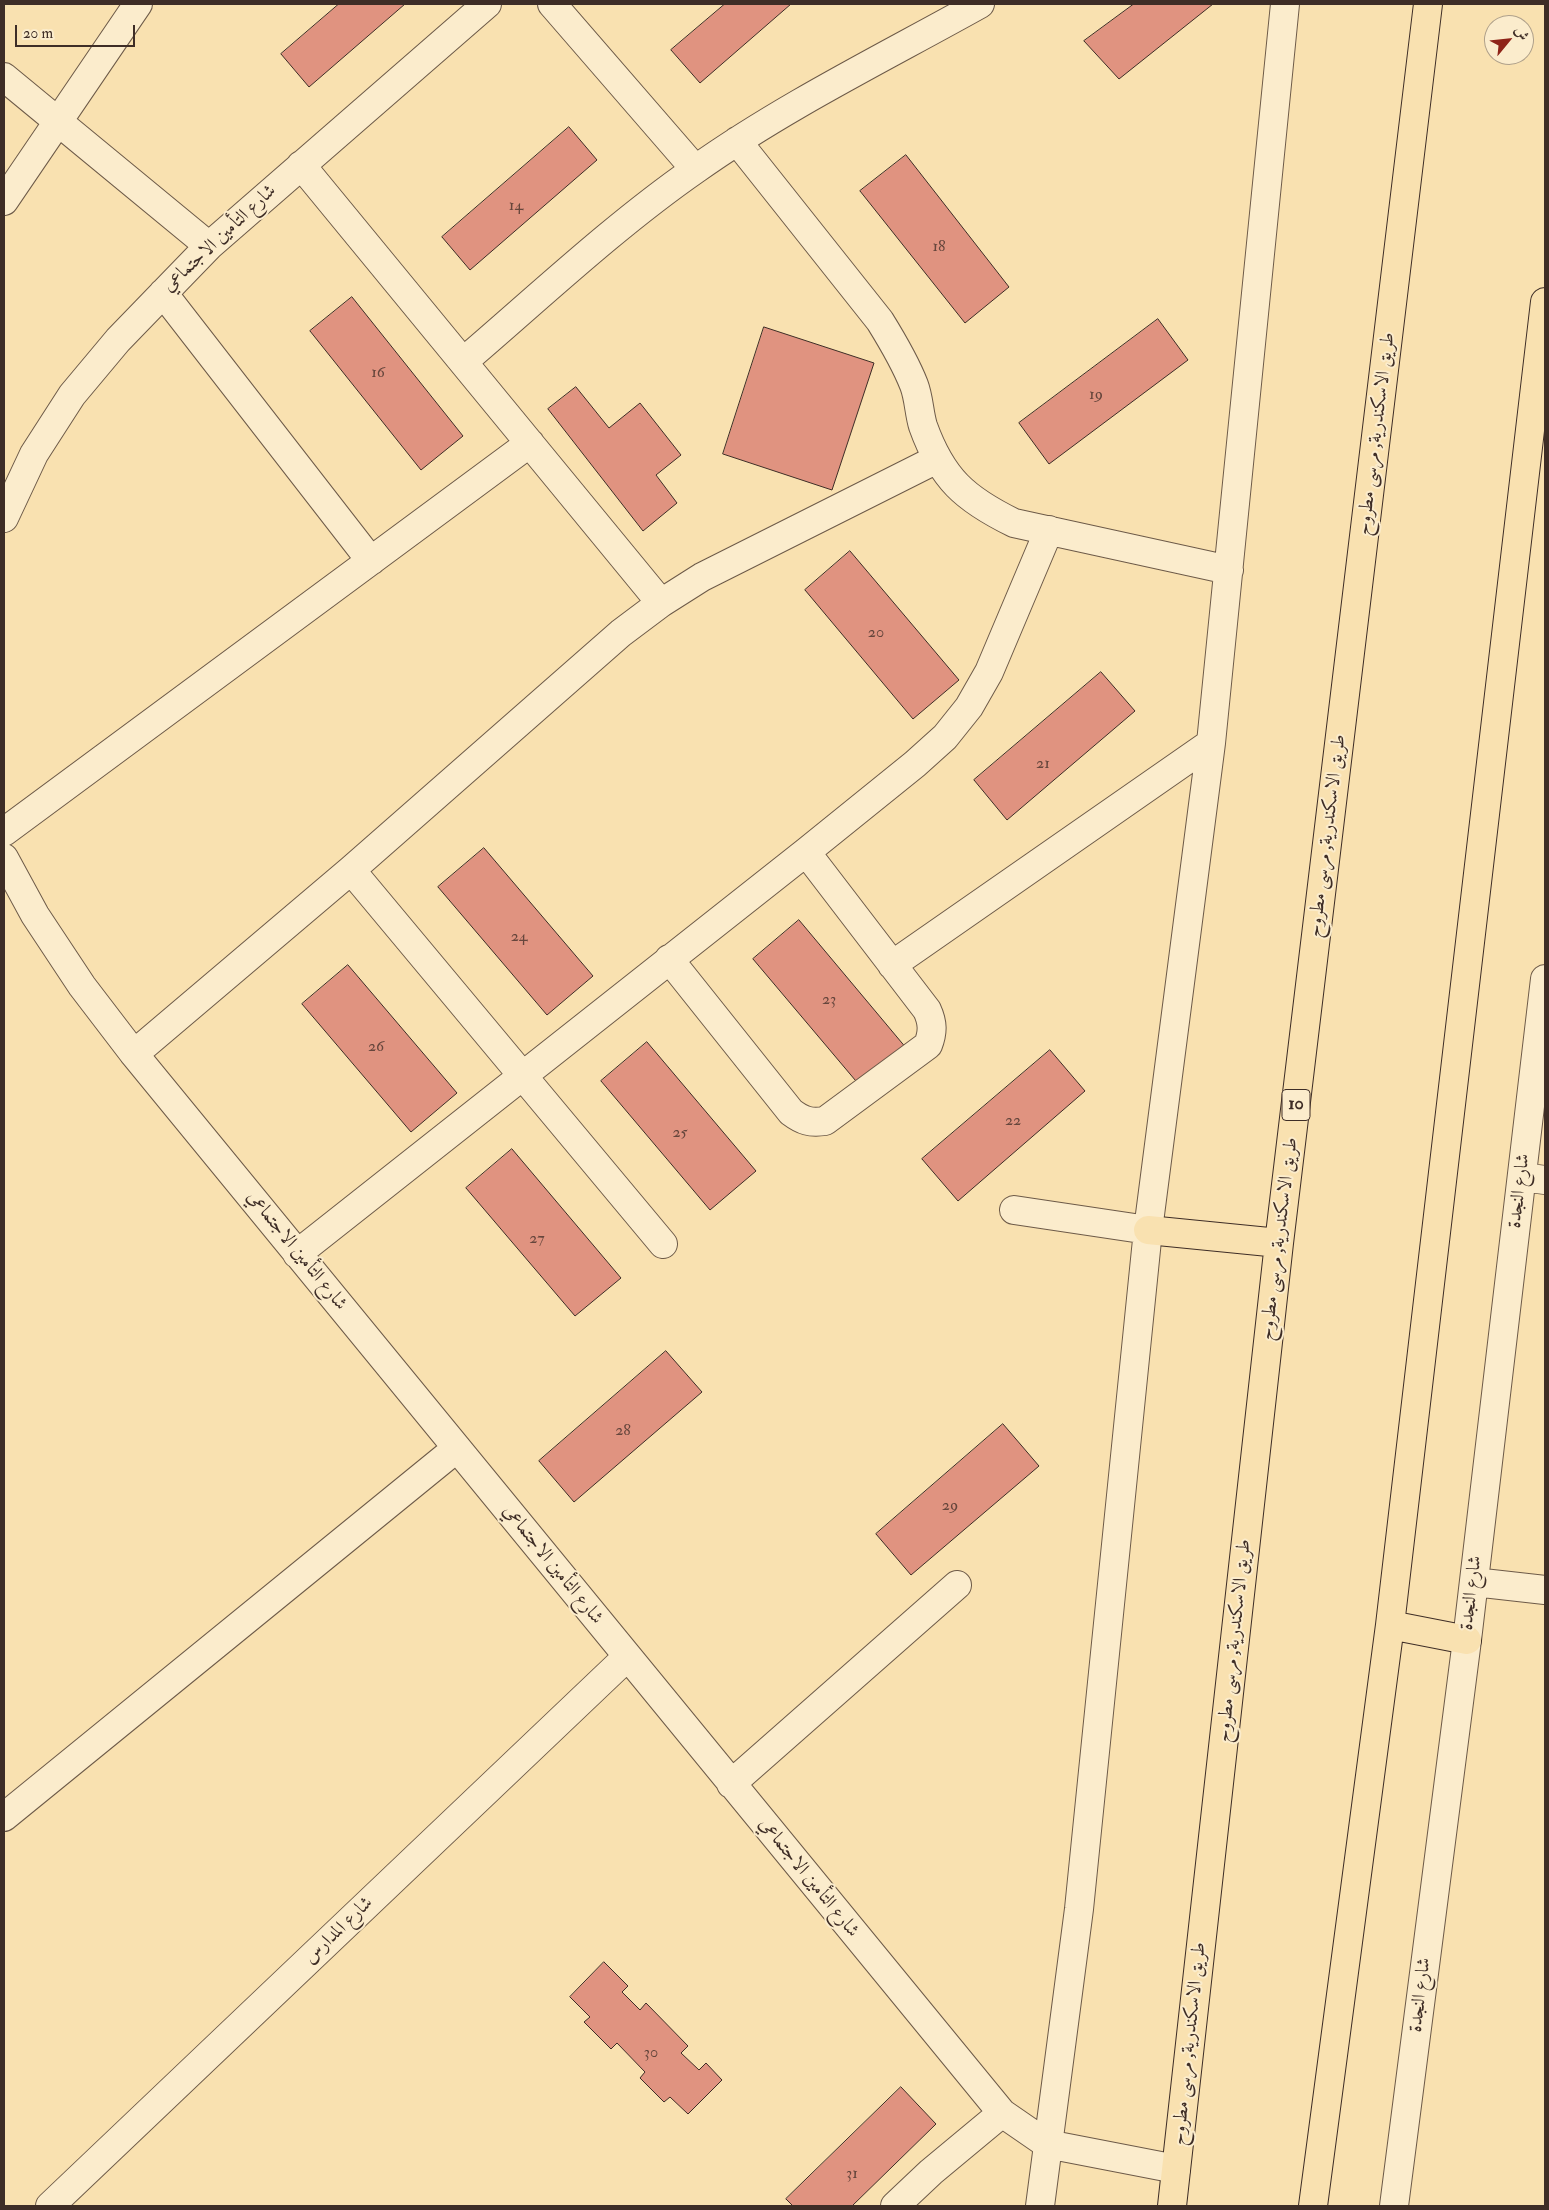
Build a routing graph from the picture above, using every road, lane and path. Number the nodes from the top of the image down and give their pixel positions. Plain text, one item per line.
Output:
1 (138, 4) edge
2 (487, 4) edge
3 (552, 4) edge
4 (980, 4) edge
5 (1285, 4) edge
6 (1428, 4) edge
7 (4, 77) edge
8 (57, 122) junction
9 (736, 141) junction
10 (301, 164) junction
11 (695, 169) junction
12 (4, 201) edge
13 (209, 246) junction
14 (164, 293) junction
15 (1545, 302) edge
16 (463, 362) junction
17 (1541, 366) edge
18 (530, 443) junction
19 (937, 460) junction
20 (4, 518) edge
21 (1049, 530) junction
22 (371, 561) junction
23 (1229, 570) junction
24 (661, 603) junction
25 (1211, 743) junction
26 (4, 832) edge
27 (806, 852) junction
28 (4, 858) edge
29 (350, 870) junction
30 (669, 959) junction
31 (892, 965) junction
32 (1545, 980) edge
33 (134, 1054) junction
34 (522, 1076) junction
35 (1534, 1179) edge
36 (1014, 1210) dead end
37 (1148, 1230) junction
38 (1279, 1243) junction
39 (663, 1244) dead end
40 (297, 1254) junction
41 (457, 1448) junction
42 (1474, 1582) junction
43 (957, 1585) dead end
44 (1545, 1590) edge
45 (1390, 1625) junction
46 (1467, 1640) junction
47 (627, 1657) junction
48 (731, 1784) junction
49 (4, 1817) edge
50 (1002, 2113) junction
51 (1047, 2144) junction
52 (1176, 2169) junction
53 (50, 2206) edge
54 (895, 2206) edge
55 (1040, 2206) edge
56 (1172, 2206) edge
57 (1314, 2206) edge
58 (1394, 2206) edge

1 - 8 street
2 - 10 street, شارع التأمين الاجتماعي
3 - 11 street
4 - 9 street
5 - 23 street
6 - 38 main road, طريق الاسكندرية, مرسى مطروح / 10
7 - 8 street
8 - 12 street
8 - 13 street
9 - 11 street
9 - 19 street
10 - 13 street, شارع التأمين الاجتماعي
10 - 16 street
11 - 16 street
13 - 14 street, شارع التأمين الاجتماعي
14 - 20 street, شارع التأمين الاجتماعي
14 - 22 street
15 - 17 main road
16 - 18 street
17 - 45 main road
18 - 22 street
18 - 24 street
19 - 21 street
19 - 24 street
21 - 23 street
21 - 27 street
22 - 26 street
23 - 25 street
24 - 29 street
25 - 31 street
25 - 37 street
27 - 30 street
27 - 31 street
28 - 33 street, شارع التأمين الاجتماعي
29 - 33 street
29 - 34 street
30 - 31 street
30 - 34 street
32 - 35 street, شارع النجدة
33 - 40 street, شارع التأمين الاجتماعي
34 - 39 street
34 - 40 street
35 - 42 street, شارع النجدة
36 - 37 street
37 - 38 main road
37 - 51 street
38 - 52 main road, طريق الاسكندرية, مرسى مطروح / 10
40 - 41 street, شارع التأمين الاجتماعي
41 - 47 street, شارع التأمين الاجتماعي
41 - 49 street
42 - 44 street
42 - 46 street, شارع النجدة
43 - 48 street
45 - 46 main road
45 - 57 main road
46 - 58 street, شارع النجدة
47 - 48 street, شارع التأمين الاجتماعي
47 - 53 street, شارع المدارس
48 - 50 street, شارع التأمين الاجتماعي
50 - 51 street, شارع التأمين الاجتماعي
50 - 54 street
51 - 52 street, شارع التأمين الاجتماعي
51 - 55 street
52 - 56 main road, طريق الاسكندرية, مرسى مطروح / 10

